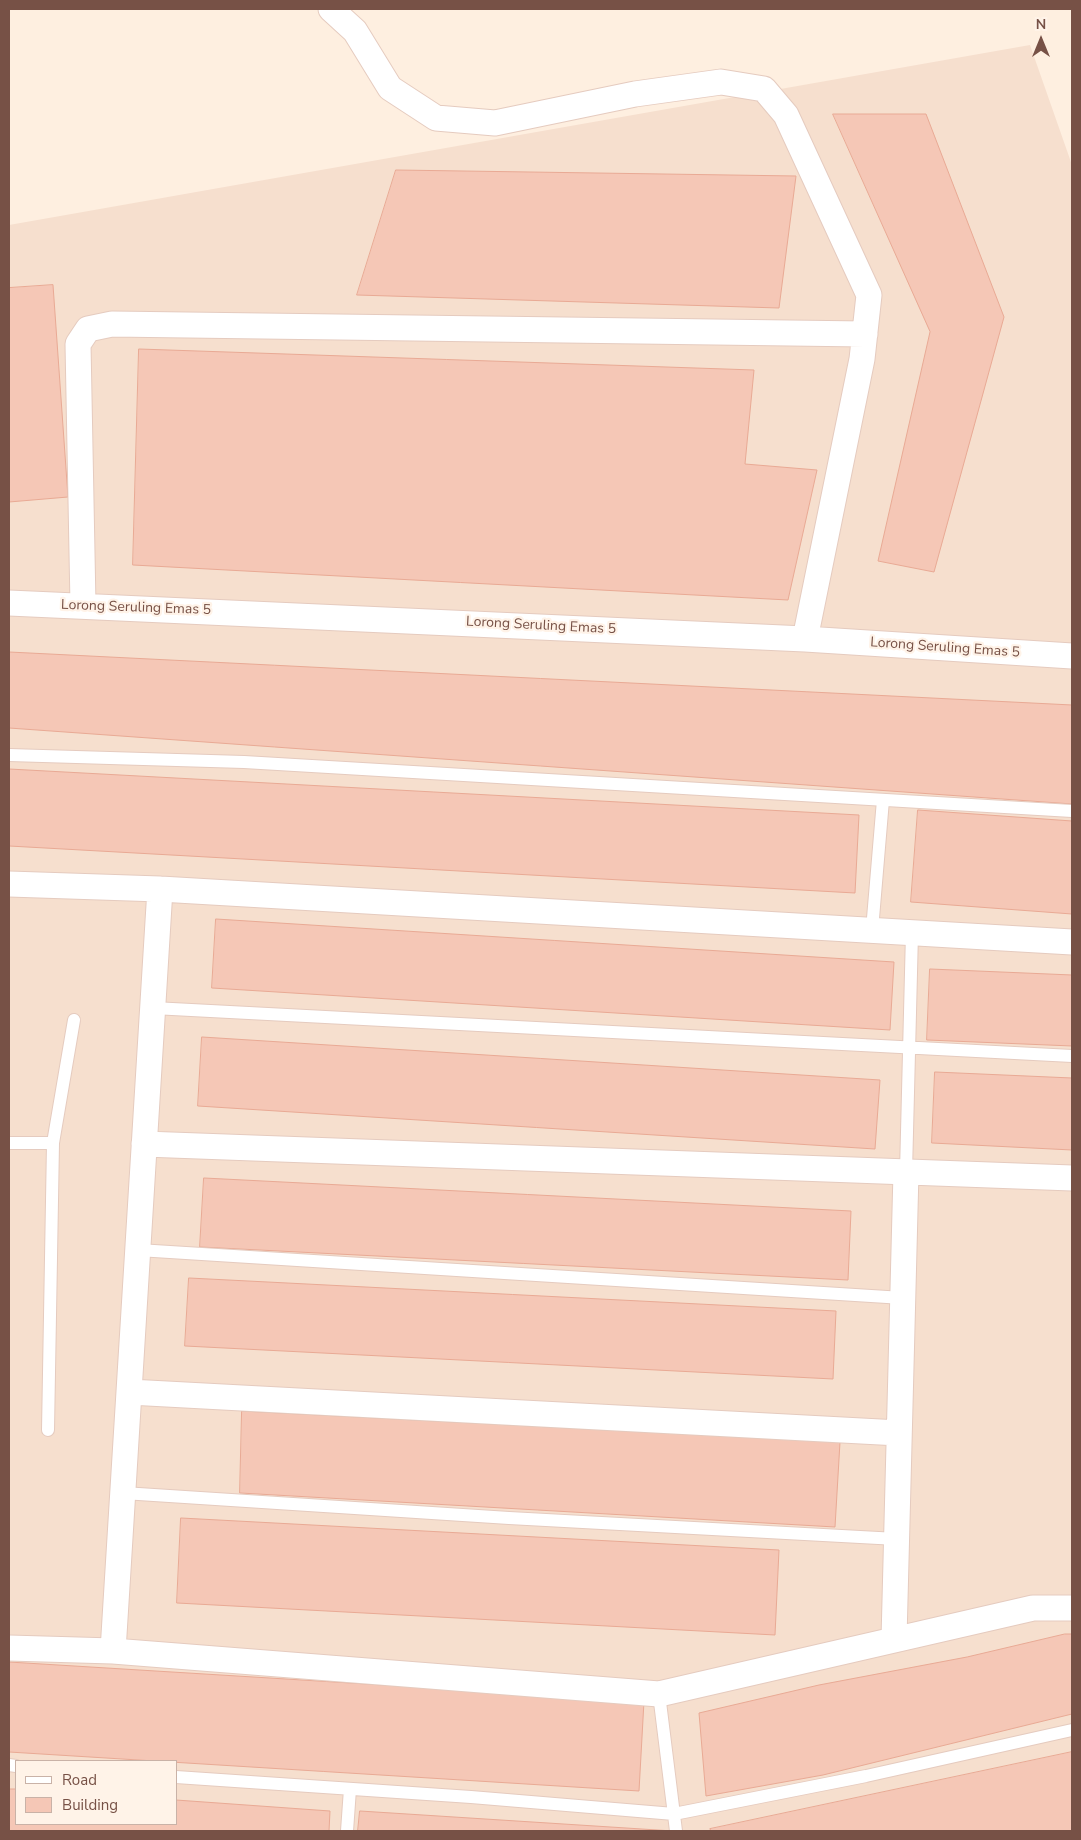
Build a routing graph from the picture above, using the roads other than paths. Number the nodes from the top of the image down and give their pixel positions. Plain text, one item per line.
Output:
1 (332, 9) edge
2 (865, 334) junction
3 (9, 603) edge
4 (83, 605) junction
5 (805, 639) junction
6 (1072, 656) edge
7 (9, 755) edge
8 (883, 800) junction
9 (1072, 811) edge
10 (9, 884) edge
11 (160, 889) junction
12 (872, 930) junction
13 (912, 933) junction
14 (1072, 942) edge
15 (153, 1008) junction
16 (74, 1020) dead end
17 (909, 1047) junction
18 (1072, 1056) edge
19 (9, 1143) edge
20 (53, 1144) junction
21 (144, 1144) junction
22 (906, 1172) junction
23 (1072, 1178) edge
24 (138, 1250) junction
25 (903, 1298) junction
26 (129, 1392) junction
27 (48, 1430) dead end
28 (900, 1433) junction
29 (123, 1493) junction
30 (897, 1539) junction
31 (1072, 1608) edge
32 (894, 1639) junction
33 (9, 1648) edge
34 (113, 1651) junction
35 (659, 1694) junction
36 (1072, 1730) edge
37 (178, 1777) edge
38 (350, 1789) junction
39 (674, 1814) junction
40 (347, 1831) edge
41 (676, 1831) edge

1 - 2 street
2 - 4 street
2 - 5 street
3 - 4 street, Lorong Seruling Emas 5
4 - 5 street, Lorong Seruling Emas 5
5 - 6 street, Lorong Seruling Emas 5
7 - 8 lane
8 - 9 lane
8 - 12 lane
10 - 11 street
11 - 12 street
11 - 15 street
12 - 13 street
13 - 14 street
13 - 17 lane
15 - 17 lane
15 - 21 street
16 - 20 lane
17 - 18 lane
17 - 22 lane
19 - 20 lane
20 - 27 lane
21 - 22 street
21 - 24 street
22 - 23 street
22 - 25 street
24 - 25 lane
24 - 26 street
25 - 28 street
26 - 28 street
26 - 29 street
28 - 30 street
29 - 30 lane
29 - 34 street
30 - 32 street
31 - 32 street
32 - 35 street
33 - 34 street
34 - 35 street
35 - 39 lane
36 - 39 lane
37 - 38 lane
38 - 39 lane
38 - 40 lane
39 - 41 lane

